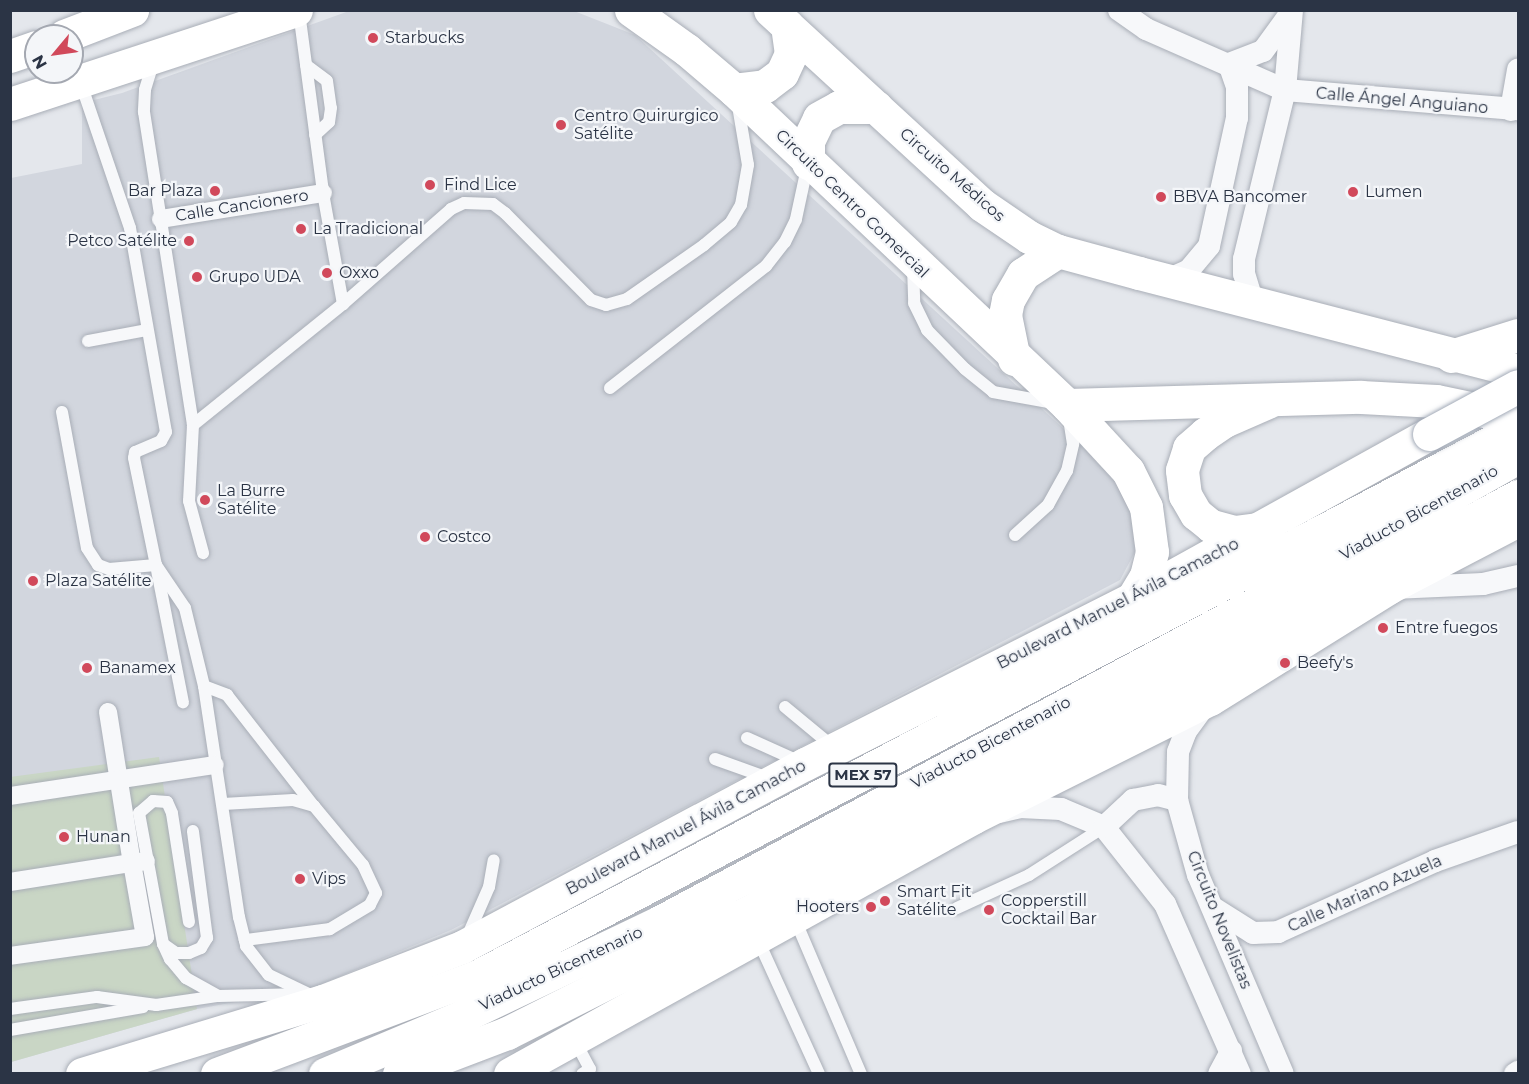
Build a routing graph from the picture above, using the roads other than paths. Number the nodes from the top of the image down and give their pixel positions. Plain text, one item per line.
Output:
1 (132, 10) edge
2 (297, 10) edge
3 (631, 10) edge
4 (1119, 10) edge
5 (1292, 10) edge
6 (779, 18) edge
7 (84, 28) edge
8 (157, 53) junction
9 (1229, 64) junction
10 (306, 65) junction
11 (1518, 70) edge
12 (84, 78) edge
13 (68, 84) edge
14 (80, 84) edge
15 (734, 90) junction
16 (1285, 90) junction
17 (10, 104) edge
18 (876, 107) junction
19 (1515, 110) edge
20 (315, 135) junction
21 (808, 163) junction
22 (323, 193) junction
23 (161, 219) junction
24 (1058, 251) junction
25 (913, 263) junction
26 (1167, 280) junction
27 (1253, 303) junction
28 (343, 304) junction
29 (147, 330) junction
30 (1518, 335) edge
31 (88, 341) dead end
32 (1451, 356) junction
33 (1014, 359) junction
34 (1518, 371) edge
35 (1518, 386) edge
36 (610, 388) dead end
37 (1268, 402) junction
38 (1067, 405) junction
39 (62, 412) dead end
40 (1518, 418) edge
41 (193, 425) junction
42 (1510, 442) edge
43 (1518, 496) edge
44 (1518, 520) edge
45 (1264, 528) junction
46 (1015, 535) dead end
47 (202, 553) dead end
48 (156, 565) junction
49 (1518, 576) edge
50 (1388, 588) junction
51 (1133, 598) junction
52 (204, 686) junction
53 (1210, 699) junction
54 (183, 702) dead end
55 (785, 707) dead end
56 (108, 712) dead end
57 (747, 738) dead end
58 (836, 748) junction
59 (715, 759) dead end
60 (805, 764) junction
61 (215, 765) junction
62 (119, 780) junction
63 (774, 781) junction
64 (10, 796) edge
65 (1177, 800) junction
66 (223, 804) junction
67 (314, 806) junction
68 (974, 817) junction
69 (1104, 826) junction
70 (193, 831) dead end
71 (1518, 832) edge
72 (494, 860) dead end
73 (139, 862) junction
74 (10, 882) edge
75 (957, 908) dead end
76 (1214, 908) junction
77 (793, 915) junction
78 (189, 922) dead end
79 (756, 936) junction
80 (156, 939) junction
81 (245, 940) junction
82 (462, 947) junction
83 (10, 956) edge
84 (218, 996) junction
85 (316, 997) junction
86 (156, 1005) junction
87 (10, 1009) edge
88 (10, 1030) edge
89 (574, 1038) junction
90 (1231, 1051) junction
91 (515, 1072) edge
92 (82, 1074) edge
93 (218, 1074) edge
94 (325, 1074) edge
95 (399, 1074) edge
96 (582, 1074) edge
97 (819, 1074) edge
98 (861, 1074) edge
99 (1219, 1074) edge
100 (1240, 1074) edge
101 (1283, 1074) edge

1 - 7 main road
2 - 8 main road
2 - 10 lane
3 - 15 main road, Circuito Centro Comercial
4 - 9 street
5 - 9 street
5 - 16 street
6 - 15 main road
6 - 18 main road, Circuito Médicos
8 - 12 main road
8 - 23 lane
9 - 16 street
9 - 26 street
10 - 20 lane
10 - 20 lane
11 - 19 street
13 - 17 main road
14 - 29 lane
15 - 21 main road, Circuito Centro Comercial
15 - 28 lane
16 - 19 street, Calle Ángel Anguiano
16 - 27 street
18 - 21 main road
18 - 24 main road, Circuito Médicos
20 - 22 lane
21 - 25 main road, Circuito Centro Comercial
21 - 36 lane
22 - 23 street, Calle Cancionero
22 - 28 lane
23 - 41 lane
24 - 26 main road, Circuito Médicos
24 - 33 main road
25 - 33 main road, Circuito Centro Comercial
25 - 38 lane
26 - 27 main road, Circuito Médicos
27 - 32 main road, Circuito Médicos
28 - 41 lane
29 - 31 lane
29 - 48 lane
30 - 32 main road
32 - 34 main road, Circuito Médicos
33 - 38 main road, Circuito Centro Comercial
35 - 45 main road, Boulevard Manuel Ávila Camacho, bridge
37 - 38 main road
37 - 40 main road
37 - 45 main road
38 - 46 lane
38 - 51 main road, Circuito Centro Comercial
39 - 48 lane
41 - 47 lane
42 - 93 main road, Boulevard Manuel Ávila Camacho / MEX 57
42 - 94 main road, Viaducto Bicentenario
43 - 95 main road
44 - 50 main road
45 - 51 main road, Boulevard Manuel Ávila Camacho
48 - 52 lane
48 - 54 lane
49 - 50 street
50 - 53 main road
51 - 58 main road, Boulevard Manuel Ávila Camacho
52 - 61 lane
52 - 67 lane
53 - 65 street, Circuito Novelistas
53 - 68 main road
55 - 58 lane
56 - 62 street
57 - 60 lane
58 - 60 main road, Boulevard Manuel Ávila Camacho
59 - 63 lane
60 - 63 main road, Boulevard Manuel Ávila Camacho
61 - 62 street
61 - 66 lane
62 - 64 street
62 - 73 street
63 - 82 main road, Boulevard Manuel Ávila Camacho
65 - 69 street
65 - 76 street, Circuito Novelistas
66 - 67 lane
66 - 81 lane
67 - 81 lane
68 - 69 street
68 - 77 main road
69 - 75 lane
69 - 90 street
70 - 80 lane
71 - 76 street, Calle Mariano Azuela
72 - 82 lane
73 - 74 street
73 - 78 lane
73 - 80 street
76 - 101 street, Circuito Novelistas
77 - 79 main road
77 - 98 lane
79 - 89 main road
79 - 97 lane
80 - 83 street
80 - 84 lane
81 - 85 lane
82 - 85 main road, Boulevard Manuel Ávila Camacho
84 - 85 lane
84 - 86 lane
85 - 92 main road, Boulevard Manuel Ávila Camacho
86 - 87 lane
86 - 88 lane
89 - 91 main road
89 - 96 lane
90 - 99 street
90 - 100 street

